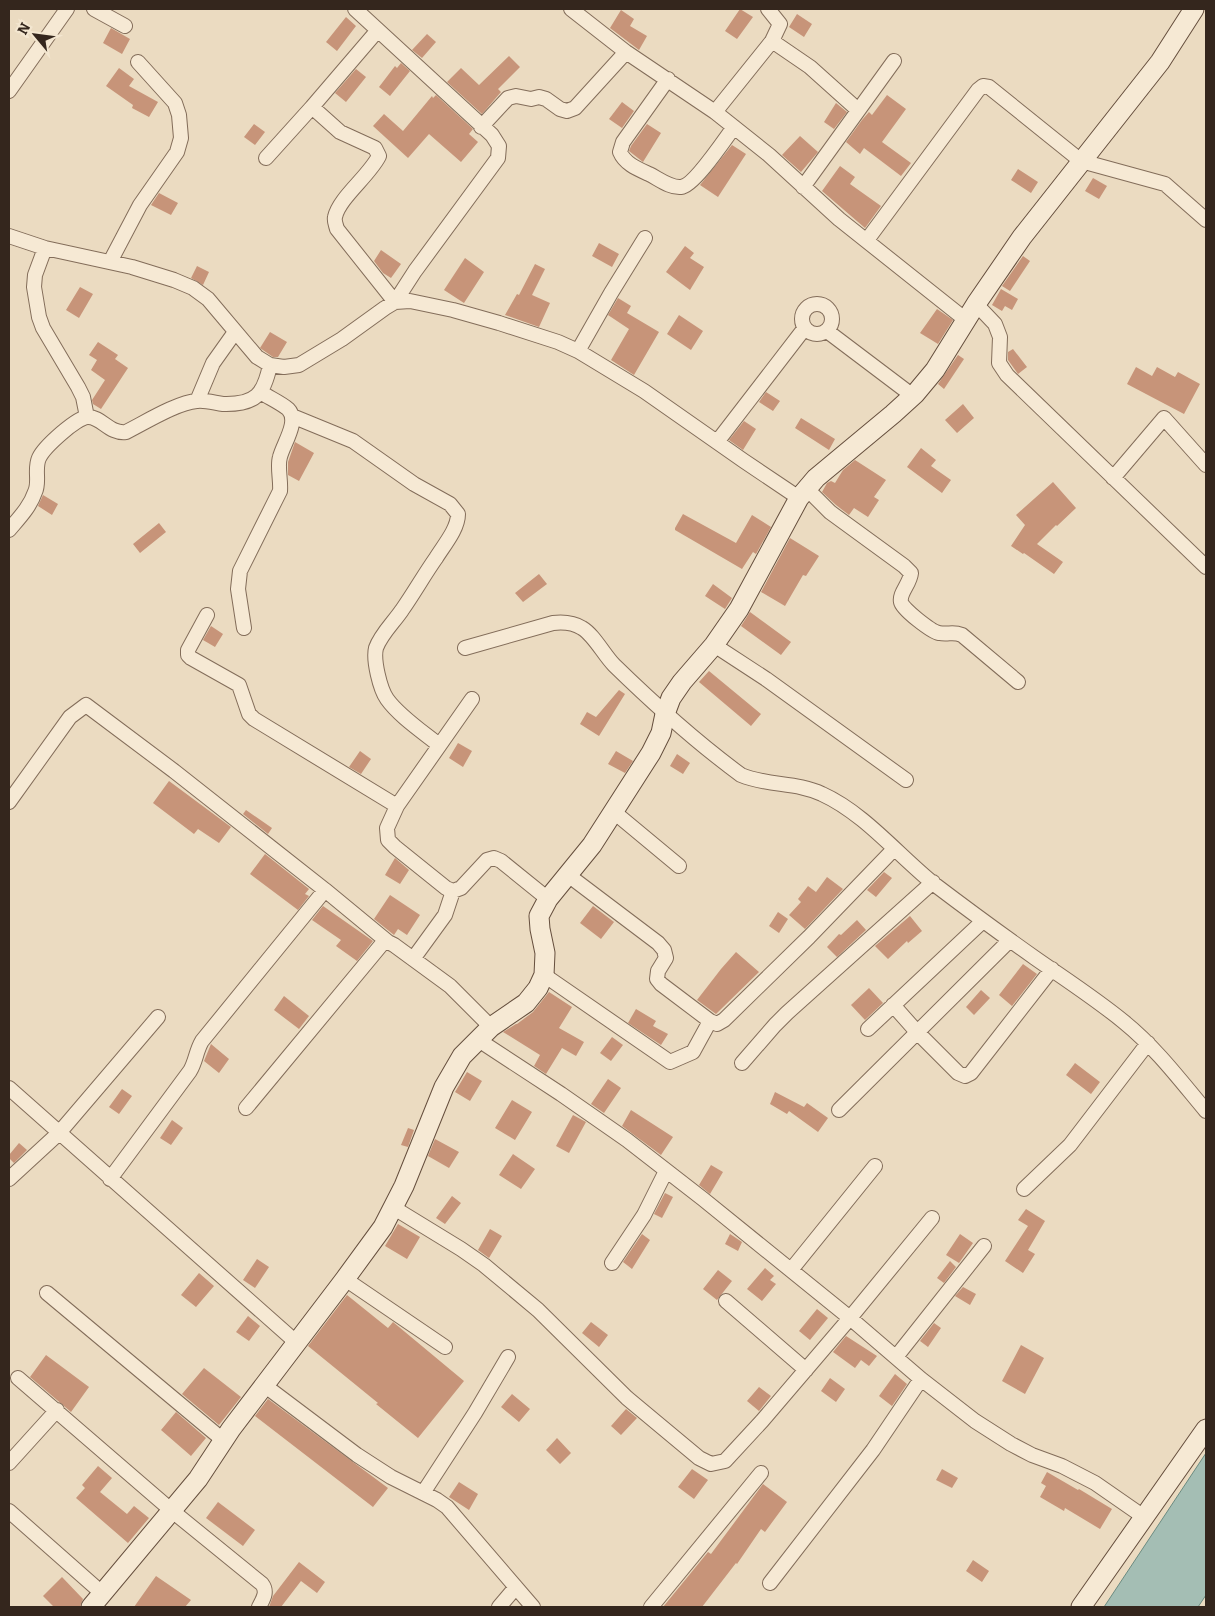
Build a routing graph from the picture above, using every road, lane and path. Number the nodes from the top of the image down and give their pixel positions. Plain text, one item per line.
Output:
1 (67, 9) edge
2 (94, 9) edge
3 (355, 9) edge
4 (572, 9) edge
5 (768, 9) edge
6 (1194, 9) edge
7 (125, 26) dead end
8 (378, 30) junction
9 (772, 41) junction
10 (626, 52) junction
11 (894, 61) dead end
12 (138, 62) dead end
13 (668, 79) junction
14 (9, 91) edge
15 (312, 107) junction
16 (858, 110) junction
17 (715, 112) junction
18 (481, 127) junction
19 (734, 127) junction
20 (266, 158) dead end
21 (1081, 161) junction
22 (803, 187) junction
23 (1206, 220) edge
24 (9, 236) edge
25 (644, 238) dead end
26 (868, 240) junction
27 (45, 248) junction
28 (110, 262) junction
29 (396, 302) junction
30 (976, 304) junction
31 (966, 320) junction
32 (804, 329) junction
33 (827, 331) junction
34 (235, 332) junction
35 (578, 351) junction
36 (270, 365) junction
37 (262, 393) junction
38 (913, 396) junction
39 (197, 401) junction
40 (292, 416) junction
41 (87, 417) junction
42 (717, 442) junction
43 (1206, 465) edge
44 (1113, 478) junction
45 (803, 493) junction
46 (9, 530) edge
47 (1206, 567) edge
48 (208, 615) dead end
49 (244, 628) dead end
50 (714, 645) junction
51 (465, 648) dead end
52 (1018, 682) dead end
53 (472, 698) dead end
54 (665, 714) junction
55 (440, 745) junction
56 (906, 780) dead end
57 (9, 802) edge
58 (397, 806) junction
59 (614, 812) junction
60 (894, 849) junction
61 (679, 866) dead end
62 (568, 875) junction
63 (933, 882) junction
64 (325, 890) junction
65 (453, 891) junction
66 (548, 899) junction
67 (983, 921) junction
68 (1010, 940) junction
69 (388, 942) junction
70 (413, 959) junction
71 (1052, 969) junction
72 (544, 975) junction
73 (893, 1005) junction
74 (158, 1017) dead end
75 (710, 1021) junction
76 (491, 1027) junction
77 (868, 1029) dead end
78 (917, 1032) junction
79 (477, 1039) junction
80 (1148, 1043) junction
81 (742, 1063) dead end
82 (9, 1088) edge
83 (246, 1108) dead end
84 (839, 1110) dead end
85 (1206, 1111) edge
86 (59, 1133) junction
87 (875, 1166) dead end
88 (12, 1170) edge
89 (666, 1171) junction
90 (110, 1179) junction
91 (1024, 1189) dead end
92 (394, 1208) junction
93 (932, 1218) dead end
94 (984, 1246) dead end
95 (612, 1263) dead end
96 (791, 1270) junction
97 (345, 1279) junction
98 (47, 1293) dead end
99 (726, 1301) dead end
100 (850, 1318) junction
101 (297, 1343) junction
102 (445, 1347) dead end
103 (508, 1357) dead end
104 (896, 1358) junction
105 (806, 1370) junction
106 (18, 1378) dead end
107 (921, 1379) junction
108 (264, 1385) junction
109 (57, 1410) junction
110 (1206, 1429) edge
111 (224, 1440) junction
112 (9, 1464) edge
113 (761, 1473) dead end
114 (423, 1493) junction
115 (171, 1510) junction
116 (9, 1511) edge
117 (1144, 1517) junction
118 (770, 1583) dead end
119 (516, 1587) junction
120 (97, 1601) edge
121 (259, 1607) edge
122 (499, 1607) edge
123 (533, 1607) edge
124 (651, 1607) edge
125 (1081, 1607) edge

1 - 14 street
2 - 7 street
3 - 8 street
4 - 10 street
5 - 9 street
6 - 21 street
8 - 15 street
8 - 18 street
9 - 16 street
9 - 17 street
10 - 13 street
10 - 18 street
11 - 16 street
12 - 28 street
13 - 17 street
13 - 19 street
15 - 20 street
15 - 29 street
16 - 22 street
17 - 19 street
18 - 29 street
19 - 22 street
21 - 23 street
21 - 26 street
21 - 30 street
22 - 26 street
24 - 27 street
25 - 35 street
26 - 31 street
27 - 28 street
27 - 41 street
28 - 34 street
29 - 35 street
29 - 36 street
30 - 31 street
30 - 44 street
31 - 38 street
32 - 33 street
32 - 33 street
32 - 42 street
33 - 38 street
34 - 36 street
34 - 39 street
35 - 42 street
36 - 37 street
37 - 39 street
37 - 40 street
38 - 45 street
39 - 41 street
40 - 49 street
40 - 55 street
41 - 46 street
42 - 45 street
43 - 44 street
44 - 47 street
45 - 50 street
45 - 52 street
48 - 58 street
50 - 54 street
50 - 56 street
51 - 54 street
53 - 55 street
54 - 59 street
54 - 60 street
55 - 58 street
57 - 64 street
58 - 65 street
59 - 61 street
59 - 62 street
60 - 63 street
60 - 75 street
62 - 66 street
62 - 75 street
63 - 67 street
63 - 81 street
64 - 69 street
64 - 90 street
65 - 66 street
65 - 70 street
66 - 72 street
67 - 68 street
67 - 73 street
68 - 71 street
68 - 78 street
69 - 70 street
69 - 83 street
70 - 76 street
71 - 78 street
71 - 80 street
72 - 75 street
72 - 76 street
73 - 77 street
73 - 78 street
74 - 86 street
76 - 79 street
78 - 84 street
79 - 89 street
79 - 92 street
80 - 85 street
80 - 91 street
82 - 86 street
86 - 88 street
86 - 90 street
87 - 96 street
89 - 95 street
89 - 96 street
90 - 101 street
92 - 97 street
92 - 105 street
93 - 100 street
94 - 104 street
96 - 100 street
97 - 101 street
97 - 102 street
98 - 111 street
99 - 105 street
100 - 104 street
100 - 105 street
101 - 108 street
103 - 114 street
104 - 107 street
106 - 109 street
107 - 117 street
107 - 118 street
108 - 111 street
108 - 114 street
109 - 112 street
109 - 115 street
110 - 117 street
111 - 115 street
113 - 124 street
114 - 119 street
115 - 120 street
115 - 121 street
116 - 120 street
117 - 125 street
119 - 122 street
119 - 123 street

